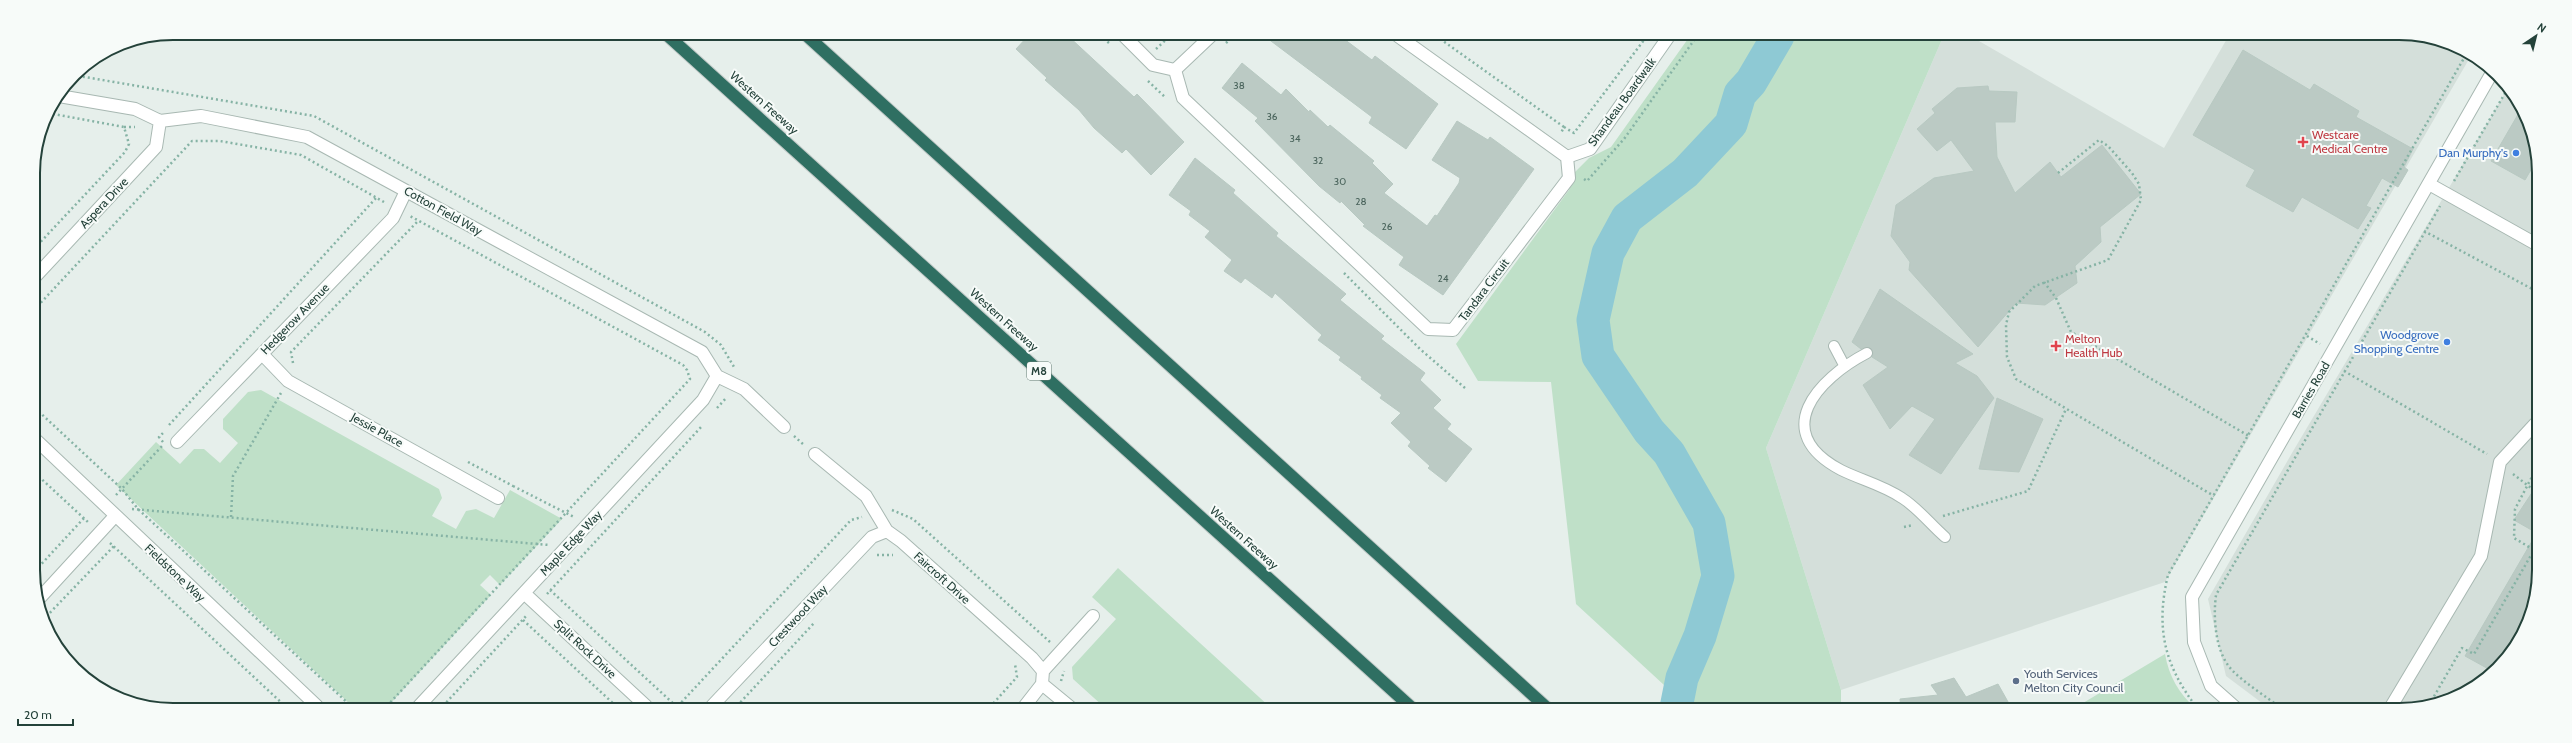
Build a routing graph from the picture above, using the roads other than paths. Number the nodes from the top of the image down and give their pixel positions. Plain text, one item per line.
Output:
1 (673, 40) edge
2 (812, 40) edge
3 (1128, 40) edge
4 (1207, 40) edge
5 (1404, 40) edge
6 (1666, 40) edge
7 (1175, 70) junction
8 (2490, 76) edge
9 (64, 97) edge
10 (160, 121) junction
11 (1567, 157) junction
12 (2429, 184) junction
13 (406, 191) junction
14 (2532, 242) edge
15 (40, 272) edge
16 (1834, 346) dead end
17 (1867, 353) dead end
18 (262, 354) junction
19 (1844, 365) junction
20 (717, 376) junction
21 (784, 427) road end
22 (2532, 427) edge
23 (177, 442) road end
24 (40, 444) edge
25 (815, 454) road end
26 (498, 498) road end
27 (115, 516) junction
28 (887, 531) junction
29 (1945, 537) dead end
30 (524, 593) junction
31 (43, 595) edge
32 (1093, 616) dead end
33 (1043, 671) junction
34 (1042, 684) junction
35 (314, 703) edge
36 (422, 703) edge
37 (643, 703) edge
38 (715, 703) edge
39 (1027, 703) edge
40 (1065, 703) edge
41 (1406, 703) edge
42 (1541, 703) edge
43 (2230, 703) edge
44 (2393, 703) edge

1 - 41 highway, Western Freeway / M8
2 - 42 highway
3 - 7 street
4 - 7 street
5 - 11 street
6 - 11 street, Shandeau Boardwalk
7 - 11 street, Tandara Circuit
8 - 12 street, Barries Road
9 - 10 street
10 - 13 street, Cotton Field Way
10 - 15 street, Aspera Drive
12 - 14 street
12 - 43 street, Barries Road
13 - 18 street, Hedgerow Avenue
13 - 20 street, Cotton Field Way
16 - 19 lane
17 - 19 lane
18 - 23 street, Hedgerow Avenue
18 - 26 street, Jessie Place
19 - 29 lane
20 - 21 street
20 - 30 street, Maple Edge Way
22 - 44 street
24 - 27 street, Fieldstone Way
25 - 28 street, Faircroft Drive
27 - 31 street
27 - 35 street, Fieldstone Way
28 - 33 street, Faircroft Drive
28 - 38 street, Crestwood Way
30 - 36 street, Maple Edge Way
30 - 37 street, Split Rock Drive
32 - 33 street
33 - 34 street
34 - 39 street
34 - 40 street

